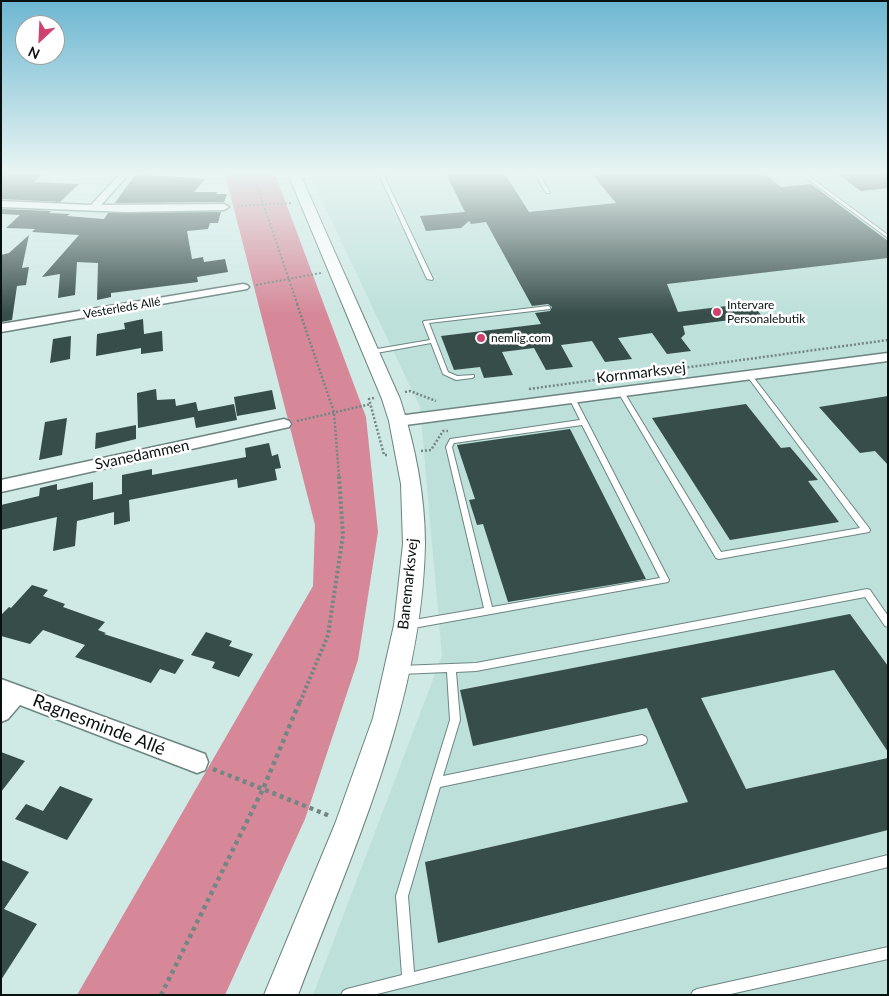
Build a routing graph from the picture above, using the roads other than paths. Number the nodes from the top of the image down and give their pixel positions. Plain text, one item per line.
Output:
1 (314, 220) edge
2 (403, 220) edge
3 (866, 220) edge
4 (888, 237) edge
5 (430, 279) dead end
6 (243, 287) road end
7 (548, 308) dead end
8 (1, 328) edge
9 (433, 341) junction
10 (371, 352) junction
11 (888, 357) edge
12 (749, 375) junction
13 (472, 376) dead end
14 (622, 392) junction
15 (572, 398) junction
16 (398, 421) junction
17 (584, 422) junction
18 (284, 424) road end
19 (1, 486) edge
20 (490, 610) junction
21 (888, 623) edge
22 (406, 625) junction
23 (451, 668) junction
24 (396, 670) junction
25 (9, 691) edge
26 (1, 712) edge
27 (642, 740) dead end
28 (197, 762) road end
29 (436, 784) junction
30 (888, 861) edge
31 (888, 953) edge
32 (408, 980) junction
33 (282, 995) edge
34 (347, 995) edge
35 (697, 995) edge

1 - 10 street, Banemarksvej
2 - 5 lane
3 - 4 lane
6 - 8 street, Vesterleds Allé
7 - 9 lane
9 - 10 lane
9 - 13 lane
10 - 16 street, Banemarksvej
11 - 12 street, Kornmarksvej
12 - 14 street, Kornmarksvej
12 - 14 lane
14 - 15 street, Kornmarksvej
15 - 16 street, Kornmarksvej
15 - 17 lane
16 - 22 street, Banemarksvej
17 - 20 lane
17 - 20 lane
18 - 19 street, Svanedammen
20 - 22 lane
21 - 23 lane
22 - 24 street, Banemarksvej
23 - 24 lane
23 - 29 lane
24 - 33 street, Banemarksvej
25 - 26 street
25 - 28 street, Ragnesminde Allé
27 - 29 lane
29 - 32 lane
30 - 32 lane
31 - 35 lane
32 - 34 lane

